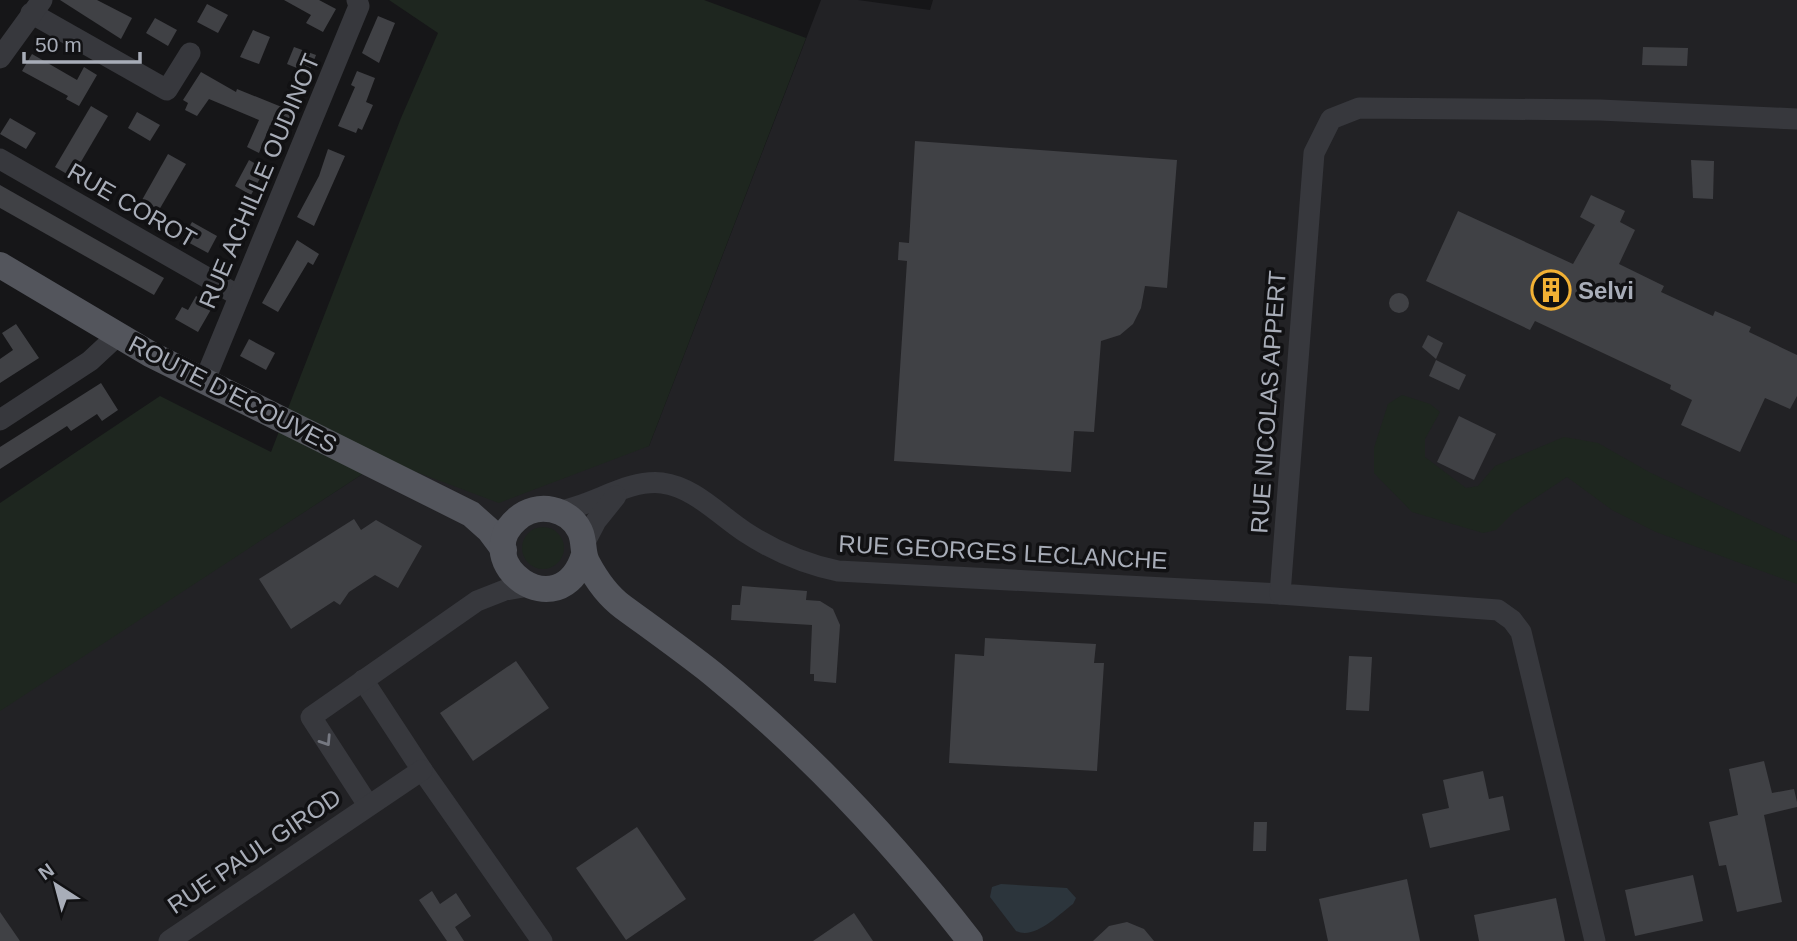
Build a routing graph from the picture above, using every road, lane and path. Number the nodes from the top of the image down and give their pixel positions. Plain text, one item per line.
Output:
1 (357, 0) edge
2 (36, 7) edge
3 (190, 53) dead end
4 (0, 58) edge
5 (1797, 119) edge
6 (0, 159) edge
7 (0, 265) edge
8 (239, 296) junction
9 (118, 335) junction
10 (204, 382) junction
11 (0, 419) edge
12 (620, 492) junction
13 (559, 511) junction
14 (471, 514) junction
15 (516, 519) junction
16 (584, 550) junction
17 (505, 556) junction
18 (529, 586) junction
19 (555, 587) junction
20 (1280, 594) junction
21 (477, 601) junction
22 (617, 603) junction
23 (363, 680) junction
24 (422, 770) junction
25 (369, 805) junction
26 (169, 941) edge
27 (542, 941) edge
28 (970, 941) edge
29 (1595, 941) edge

1 - 8 street, RUE ACHILLE OUDINOT
2 - 3 street
2 - 4 street
5 - 20 street, RUE NICOLAS APPERT
6 - 8 street, RUE COROT
7 - 9 main road, ROUTE D'ECOUVES
8 - 10 street, RUE ACHILLE OUDINOT
9 - 10 main road, ROUTE D'ECOUVES
9 - 11 street
10 - 14 main road, ROUTE D'ECOUVES
12 - 13 street, RUE GEORGES LECLANCHE
12 - 16 street
12 - 20 street, RUE GEORGES LECLANCHE
13 - 15 main road
13 - 16 main road
14 - 15 main road
14 - 17 main road
15 - 17 main road
16 - 19 main road
16 - 22 main road
17 - 18 main road
17 - 21 street
18 - 19 main road
18 - 21 street
19 - 22 main road
20 - 29 street
21 - 23 street
22 - 28 main road
23 - 24 street
23 -> 25 street
24 - 25 street, RUE PAUL GIROD
24 - 27 street
25 - 26 street, RUE PAUL GIROD

